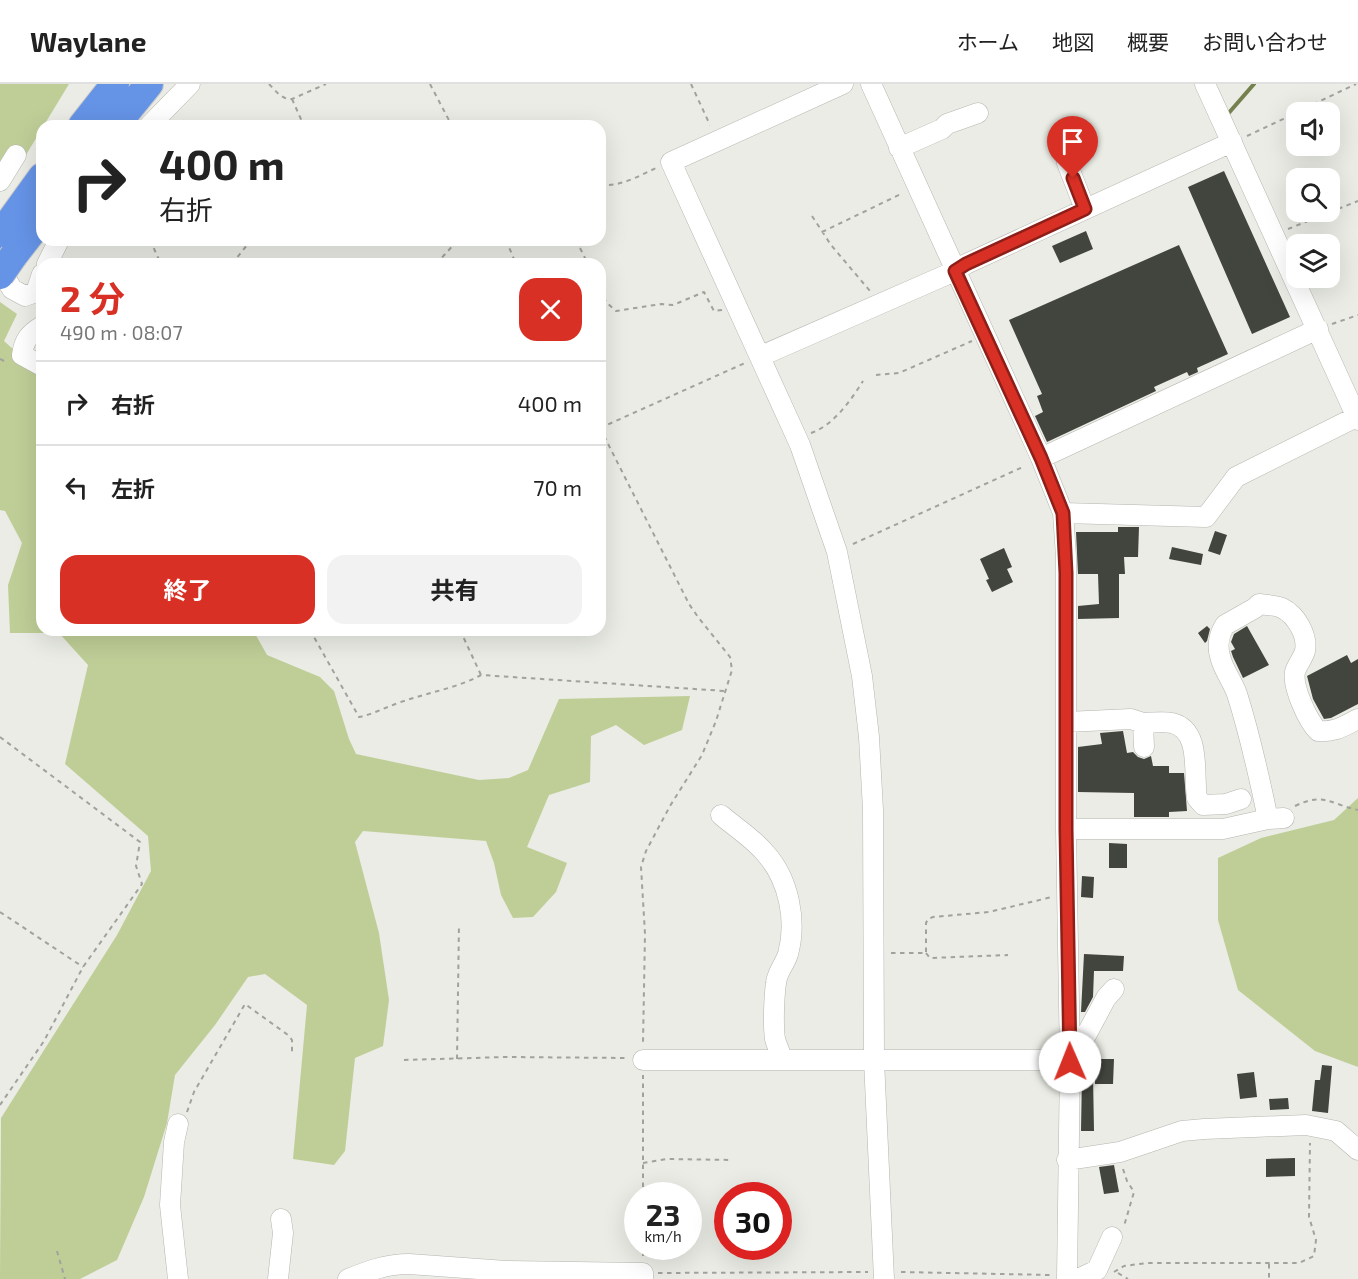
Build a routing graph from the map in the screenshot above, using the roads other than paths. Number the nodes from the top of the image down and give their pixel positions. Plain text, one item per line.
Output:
1 (116, 84) edge
2 (149, 84) edge
3 (190, 84) edge
4 (843, 84) edge
5 (871, 84) edge
6 (1205, 84) edge
7 (978, 112) dead end
8 (87, 120) edge
9 (120, 120) edge
10 (155, 120) edge
11 (1232, 142) junction
12 (899, 148) junction
13 (16, 155) dead end
14 (1067, 163) dead end
15 (0, 181) edge
16 (36, 190) edge
17 (1085, 209) junction
18 (36, 225) edge
19 (4, 258) edge
20 (955, 271) junction
21 (36, 292) edge
22 (1318, 329) junction
23 (36, 330) edge
24 (761, 356) junction
25 (36, 362) edge
26 (1357, 418) edge
27 (1041, 458) junction
28 (1063, 513) junction
29 (1358, 719) edge
30 (1066, 722) junction
31 (1143, 723) junction
32 (1143, 747) dead end
33 (721, 815) dead end
34 (1268, 820) junction
35 (1066, 829) junction
36 (1114, 989) dead end
37 (644, 1060) road end
38 (783, 1060) junction
39 (874, 1060) junction
40 (1069, 1060) junction
41 (178, 1124) road end
42 (1358, 1150) edge
43 (1067, 1160) junction
44 (281, 1219) dead end
45 (1112, 1237) road end
46 (883, 1275) edge
47 (643, 1276) edge
48 (1071, 1278) edge
49 (178, 1279) edge
50 (278, 1279) edge
51 (348, 1279) edge

1 - 8 highway
2 - 9 highway
3 - 10 street
4 - 24 street
5 - 12 street
6 - 11 street
7 - 12 street
11 - 17 street
11 - 22 street
12 - 20 street
13 - 15 street
14 - 17 street
16 - 19 highway
17 - 20 street
18 - 19 highway
19 - 21 street
20 - 24 street
20 - 27 street
22 - 26 street
22 - 27 street
23 - 25 street
24 - 39 street
26 - 28 street
27 - 28 street
28 - 30 street
29 - 34 street
30 - 31 street
30 - 35 street
31 - 32 street
31 - 34 street
33 - 38 street
34 - 35 street
35 - 40 street
36 - 40 street
37 - 38 street
38 - 39 street
39 - 40 street
39 - 46 street
40 - 43 street
41 - 49 street
42 - 43 street
43 - 48 street
44 - 50 street
45 - 48 street
47 - 51 street

